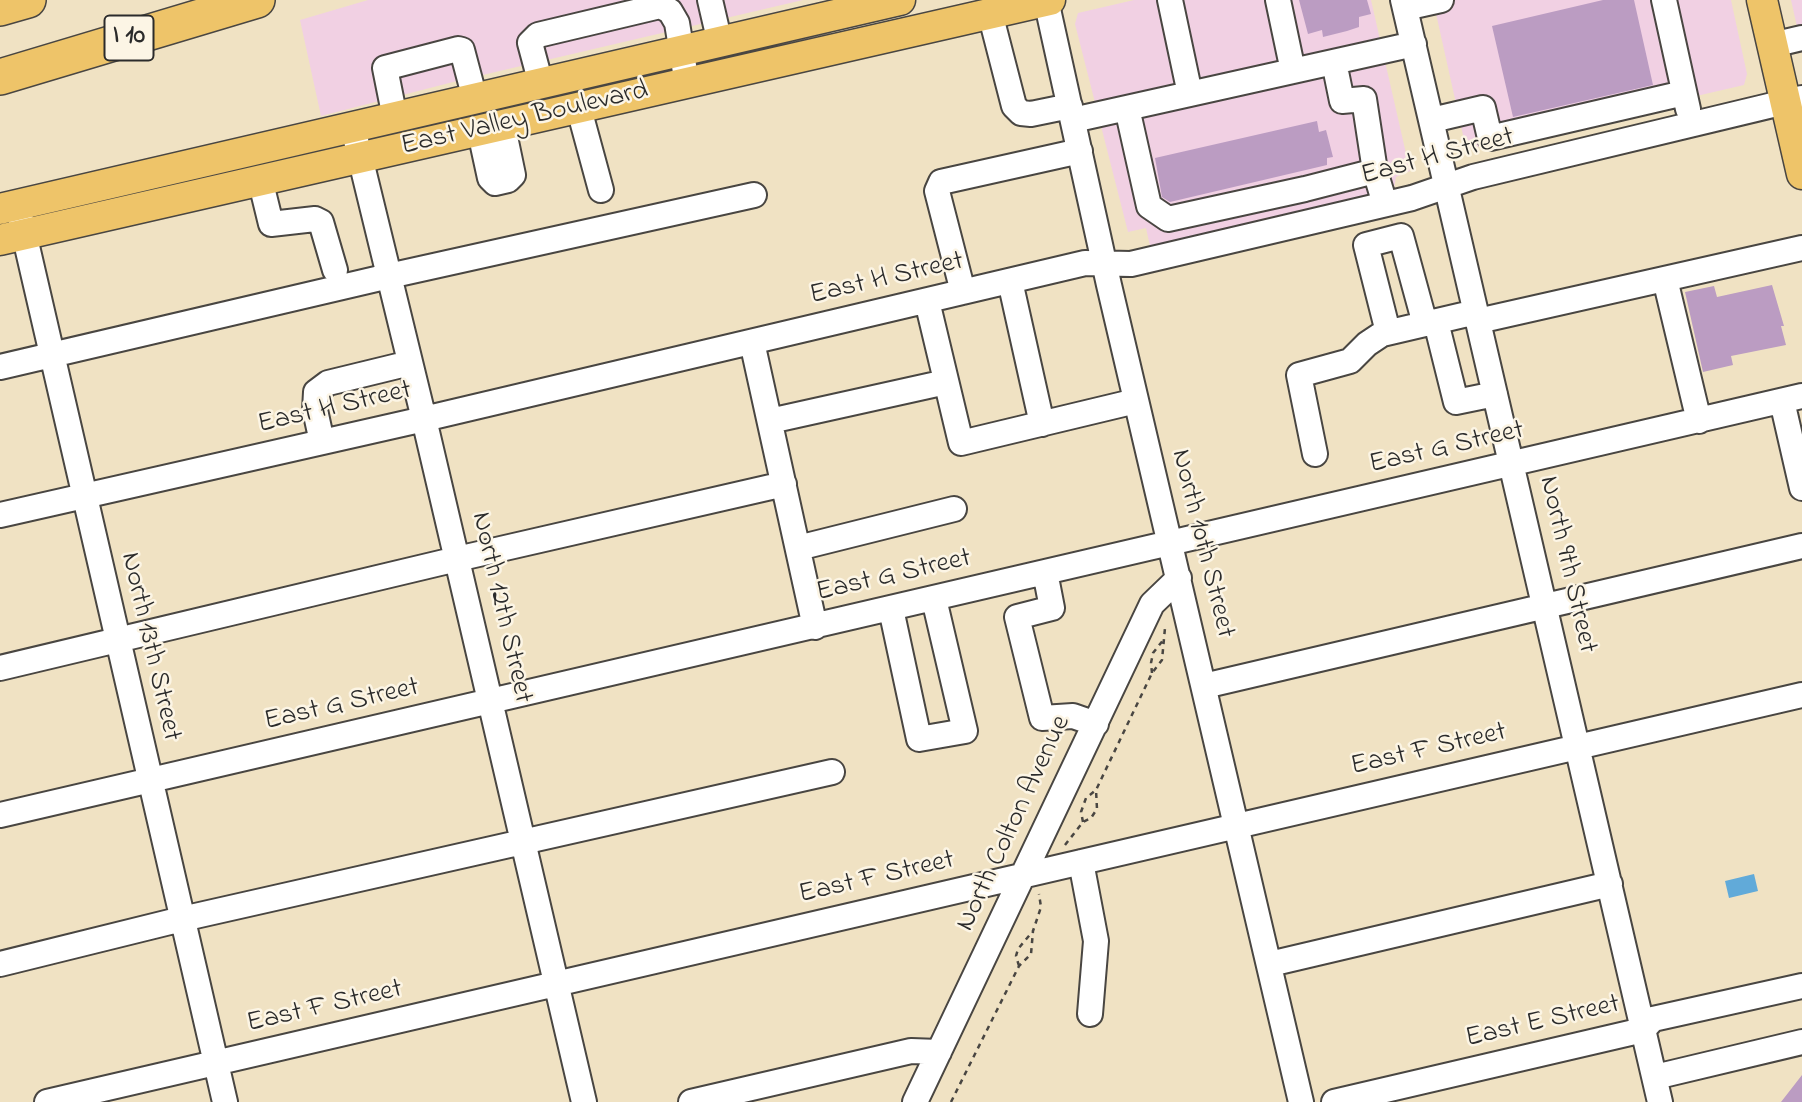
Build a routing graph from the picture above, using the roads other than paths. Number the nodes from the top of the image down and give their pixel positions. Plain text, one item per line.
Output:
1 (28, 0) edge
2 (257, 0) edge
3 (710, 0) edge
4 (900, 0) edge
5 (1047, 0) edge
6 (1170, 0) edge
7 (1278, 0) edge
8 (1440, 0) edge
9 (1664, 0) edge
10 (1762, 0) edge
11 (1404, 4) edge
12 (0, 8) edge
13 (990, 13) junction
14 (1802, 38) edge
15 (720, 43) junction
16 (1414, 44) junction
17 (1772, 45) junction
18 (682, 51) junction
19 (1334, 62) junction
20 (1293, 71) junction
21 (0, 77) edge
22 (541, 84) junction
23 (687, 84) junction
24 (1684, 93) junction
25 (1190, 94) junction
26 (475, 99) junction
27 (1794, 100) edge
28 (1127, 108) junction
29 (579, 109) junction
30 (1072, 113) junction
31 (396, 118) junction
32 (1432, 120) junction
33 (1691, 125) junction
34 (356, 142) junction
35 (1080, 151) junction
36 (1375, 171) junction
37 (1802, 174) edge
38 (260, 179) junction
39 (1447, 186) junction
40 (601, 190) dead end
41 (754, 195) dead end
42 (1378, 206) junction
43 (9, 207) edge
44 (12, 237) edge
45 (1381, 241) junction
46 (1802, 248) edge
47 (1106, 263) junction
48 (335, 270) dead end
49 (388, 276) junction
50 (1665, 279) junction
51 (1010, 281) junction
52 (963, 292) junction
53 (927, 301) junction
54 (1477, 316) junction
55 (1431, 323) junction
56 (1388, 332) junction
57 (752, 342) junction
58 (51, 355) junction
59 (410, 363) junction
60 (0, 367) edge
61 (946, 382) junction
62 (1495, 394) junction
63 (1792, 398) edge
64 (1136, 401) junction
65 (424, 419) junction
66 (770, 421) junction
67 (1699, 421) junction
68 (1042, 424) junction
69 (1797, 439) edge
70 (322, 442) junction
71 (1315, 454) dead end
72 (1512, 465) junction
73 (784, 484) junction
74 (1802, 488) edge
75 (83, 496) junction
76 (954, 509) dead end
77 (0, 515) edge
78 (1170, 541) junction
79 (1802, 546) edge
80 (798, 548) junction
81 (457, 559) junction
82 (1045, 572) junction
83 (1179, 578) junction
84 (934, 598) junction
85 (1545, 607) junction
86 (891, 609) junction
87 (815, 626) junction
88 (117, 642) junction
89 (0, 668) edge
90 (1204, 686) junction
91 (1802, 695) edge
92 (491, 702) junction
93 (1096, 724) junction
94 (1577, 746) junction
95 (832, 772) dead end
96 (150, 781) junction
97 (0, 815) edge
98 (1237, 827) junction
99 (523, 842) junction
100 (1073, 854) junction
101 (1610, 884) junction
102 (1031, 885) junction
103 (182, 919) junction
104 (0, 964) edge
105 (1269, 964) junction
106 (556, 985) junction
107 (1802, 986) edge
108 (1090, 1014) dead end
109 (1643, 1030) junction
110 (1802, 1042) edge
111 (939, 1052) junction
112 (216, 1064) junction
113 (1655, 1077) junction
114 (47, 1102) edge
115 (225, 1102) edge
116 (584, 1102) edge
117 (691, 1102) edge
118 (915, 1102) edge
119 (1301, 1102) edge
120 (1334, 1102) edge
121 (1660, 1102) edge

1 - 12 highway
2 - 21 highway, I 10
3 - 15 street
4 - 15 main road, East Valley Boulevard
5 - 13 main road, East Valley Boulevard
5 - 30 street, North 10th Street
6 - 25 street
7 - 20 street
8 - 11 street
9 - 24 street
10 - 17 main road
11 - 16 street, North 9th Street
13 - 23 main road, East Valley Boulevard
13 - 30 street
14 - 17 street
15 - 18 main road, East Valley Boulevard
16 - 19 street
16 - 32 street, North 9th Street
17 - 27 main road
18 - 22 main road, East Valley Boulevard
18 - 22 street
18 - 23 street
19 - 20 street
19 - 36 street
20 - 25 street
22 - 26 main road, East Valley Boulevard
23 - 29 main road, East Valley Boulevard
24 - 32 street
24 - 33 street
25 - 28 street
26 - 31 main road, East Valley Boulevard
26 - 31 street
27 - 33 street, East H Street
27 - 37 main road
28 - 30 street
28 - 36 street
29 - 34 main road, East Valley Boulevard
29 - 40 street
30 - 35 street, North 10th Street
31 - 34 main road, East Valley Boulevard
32 - 39 street, North 9th Street
33 - 39 street, East H Street
34 - 38 main road, East Valley Boulevard
34 - 43 main road, East Valley Boulevard
34 - 49 street, North 12th Street
35 - 47 street, North 10th Street
35 - 52 street
36 - 42 street
38 - 44 main road, East Valley Boulevard
38 - 48 street
39 - 42 street, East H Street
39 - 54 street, North 9th Street
41 - 49 street
42 - 45 street
42 - 47 street, East H Street
43 - 44 street, North 13th Street
44 - 58 street, North 13th Street
45 - 55 street
45 - 56 street
46 - 50 street
47 - 51 street, East H Street
47 - 64 street, North 10th Street
49 - 58 street
49 - 59 street, North 12th Street
50 - 54 street
50 - 67 street
51 - 52 street, East H Street
51 - 68 street
52 - 53 street, East H Street
53 - 57 street, East H Street
53 - 61 street
54 - 55 street
54 - 62 street, North 9th Street
55 - 56 street
55 - 62 street
56 - 71 street
57 - 65 street, East H Street
57 - 66 street
58 - 60 street
58 - 75 street, North 13th Street
59 - 65 street, North 12th Street
59 - 70 street
61 - 66 street
61 - 68 street
62 - 72 street, North 9th Street
63 - 67 street, East G Street
63 - 69 street
64 - 68 street
64 - 78 street, North 10th Street
65 - 70 street, East H Street
65 - 81 street, North 12th Street
66 - 73 street
67 - 72 street, East G Street
69 - 74 street
70 - 75 street, East H Street
72 - 78 street, East G Street
72 - 85 street, North 9th Street
73 - 80 street
73 - 81 street
75 - 77 street, East H Street
75 - 88 street, North 13th Street
76 - 80 street
78 - 82 street, East G Street
78 - 83 street, North 10th Street
79 - 85 street
80 - 87 street
81 - 88 street
81 - 92 street, North 12th Street
82 - 84 street, East G Street
82 - 93 street
83 - 90 street, North 10th Street
83 - 93 street, North Colton Avenue
84 - 86 street, East G Street
84 - 86 street
85 - 90 street
85 - 94 street, North 9th Street
86 - 87 street, East G Street
87 - 92 street, East G Street
88 - 89 street
88 - 96 street, North 13th Street
90 - 98 street, North 10th Street
91 - 94 street, East F Street
92 - 96 street, East G Street
92 - 99 street, North 12th Street
93 - 102 street, North Colton Avenue
94 - 98 street, East F Street
94 - 101 street, North 9th Street
95 - 99 street
96 - 97 street, East G Street
96 - 103 street, North 13th Street
98 - 100 street, East F Street
98 - 105 street, North 10th Street
99 - 103 street
99 - 106 street, North 12th Street
100 - 102 street, East F Street
100 - 108 street
101 - 105 street
101 - 109 street, North 9th Street
102 - 106 street, East F Street
102 - 111 street, North Colton Avenue
103 - 104 street
103 - 112 street, North 13th Street
105 - 119 street, North 10th Street
106 - 112 street, East F Street
106 - 116 street, North 12th Street
107 - 109 street, East E Street
109 - 113 street, North 9th Street
109 - 120 street, East E Street
110 - 113 street
111 - 117 street
111 - 118 street, North Colton Avenue
112 - 114 street, East F Street
112 - 115 street, North 13th Street
113 - 121 street, North 9th Street

